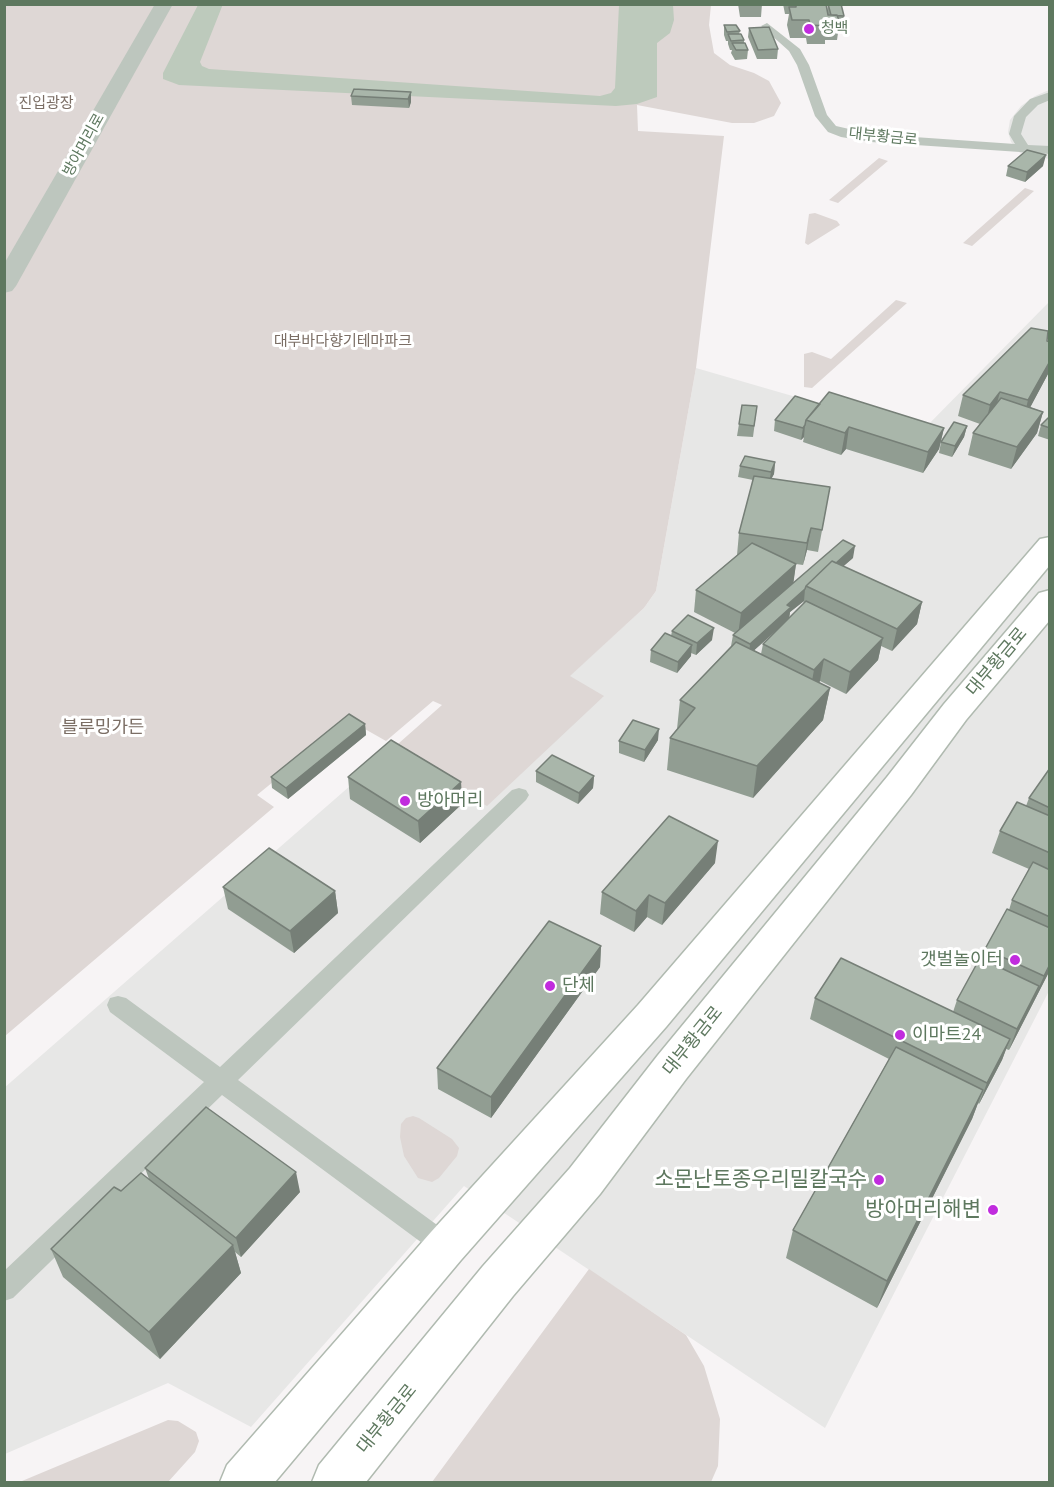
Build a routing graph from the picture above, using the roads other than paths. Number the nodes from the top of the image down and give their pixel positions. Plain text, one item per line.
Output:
1 (164, 4) edge
2 (767, 26) edge
3 (1050, 95) edge
4 (1024, 148) junction
5 (1050, 150) edge
6 (4, 286) edge
7 (1050, 546) edge
8 (1050, 600) edge
9 (519, 795) dead end
10 (118, 1005) dead end
11 (221, 1081) junction
12 (446, 1246) junction
13 (4, 1289) edge
14 (244, 1482) edge
15 (336, 1482) edge

1 - 6 street, 방아머리로
2 - 4 lane, 대부황금로
3 - 4 lane
4 - 5 lane, 대부황금로
7 - 12 main road, 대부황금로
8 - 15 main road, 대부황금로
9 - 11 lane
10 - 11 lane
11 - 12 lane
11 - 13 lane
12 - 14 main road, 대부황금로

